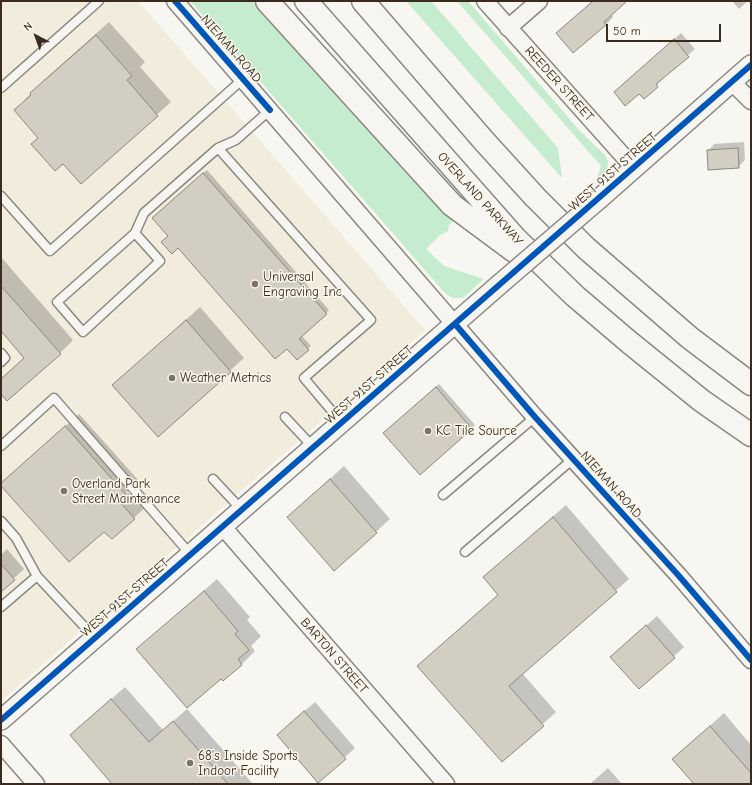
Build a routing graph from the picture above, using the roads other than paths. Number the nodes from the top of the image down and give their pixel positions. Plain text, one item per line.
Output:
1 (99, 1) edge
2 (175, 1) edge
3 (267, 1) edge
4 (306, 1) edge
5 (363, 1) edge
6 (484, 1) edge
7 (539, 1) edge
8 (508, 28) junction
9 (751, 65) edge
10 (243, 80) junction
11 (732, 82) junction
12 (1, 88) edge
13 (751, 101) edge
14 (270, 110) junction
15 (218, 148) junction
16 (634, 168) junction
17 (1, 196) edge
18 (135, 233) junction
19 (575, 296) junction
20 (455, 324) junction
21 (1, 353) edge
22 (1, 362) edge
23 (751, 384) edge
24 (285, 417) dead end
25 (535, 417) junction
26 (342, 423) junction
27 (751, 434) edge
28 (1, 446) edge
29 (314, 447) junction
30 (573, 459) junction
31 (214, 479) dead end
32 (443, 495) dead end
33 (242, 510) junction
34 (1, 521) edge
35 (223, 527) junction
36 (465, 552) dead end
37 (191, 555) junction
38 (37, 576) junction
39 (1, 607) edge
40 (95, 638) junction
41 (751, 660) edge
42 (1, 720) edge
43 (1, 744) edge
44 (36, 784) edge
45 (446, 784) edge

1 - 12 lane
2 - 10 street, NIEMAN ROAD
3 - 19 highway
4 - 19 highway, OVERLAND PARKWAY
5 - 23 highway
6 - 8 street, REEDER STREET
7 - 8 street
8 - 16 street, REEDER STREET
9 - 11 street, WEST 91ST STREET
10 - 14 street, NIEMAN ROAD
10 - 17 lane
11 - 13 street
11 - 16 street, WEST 91ST STREET
14 - 15 lane
14 - 20 street, NIEMAN ROAD
15 - 18 lane
15 - 26 lane
16 - 20 street, WEST 91ST STREET, bridge
18 - 18 lane
19 - 27 highway, OVERLAND PARKWAY
20 - 25 street, NIEMAN ROAD
20 - 26 street, WEST 91ST STREET
21 - 22 lane
24 - 29 lane
25 - 30 street, NIEMAN ROAD
25 - 32 lane
26 - 29 street, WEST 91ST STREET
28 - 37 lane
29 - 33 street, WEST 91ST STREET
30 - 36 lane
30 - 41 street, NIEMAN ROAD
31 - 33 lane
33 - 35 street, WEST 91ST STREET
34 - 38 lane
35 - 37 street, WEST 91ST STREET
35 - 45 street, BARTON STREET
37 - 40 street, WEST 91ST STREET
38 - 39 lane
38 - 40 lane
40 - 42 street, WEST 91ST STREET
43 - 44 street

